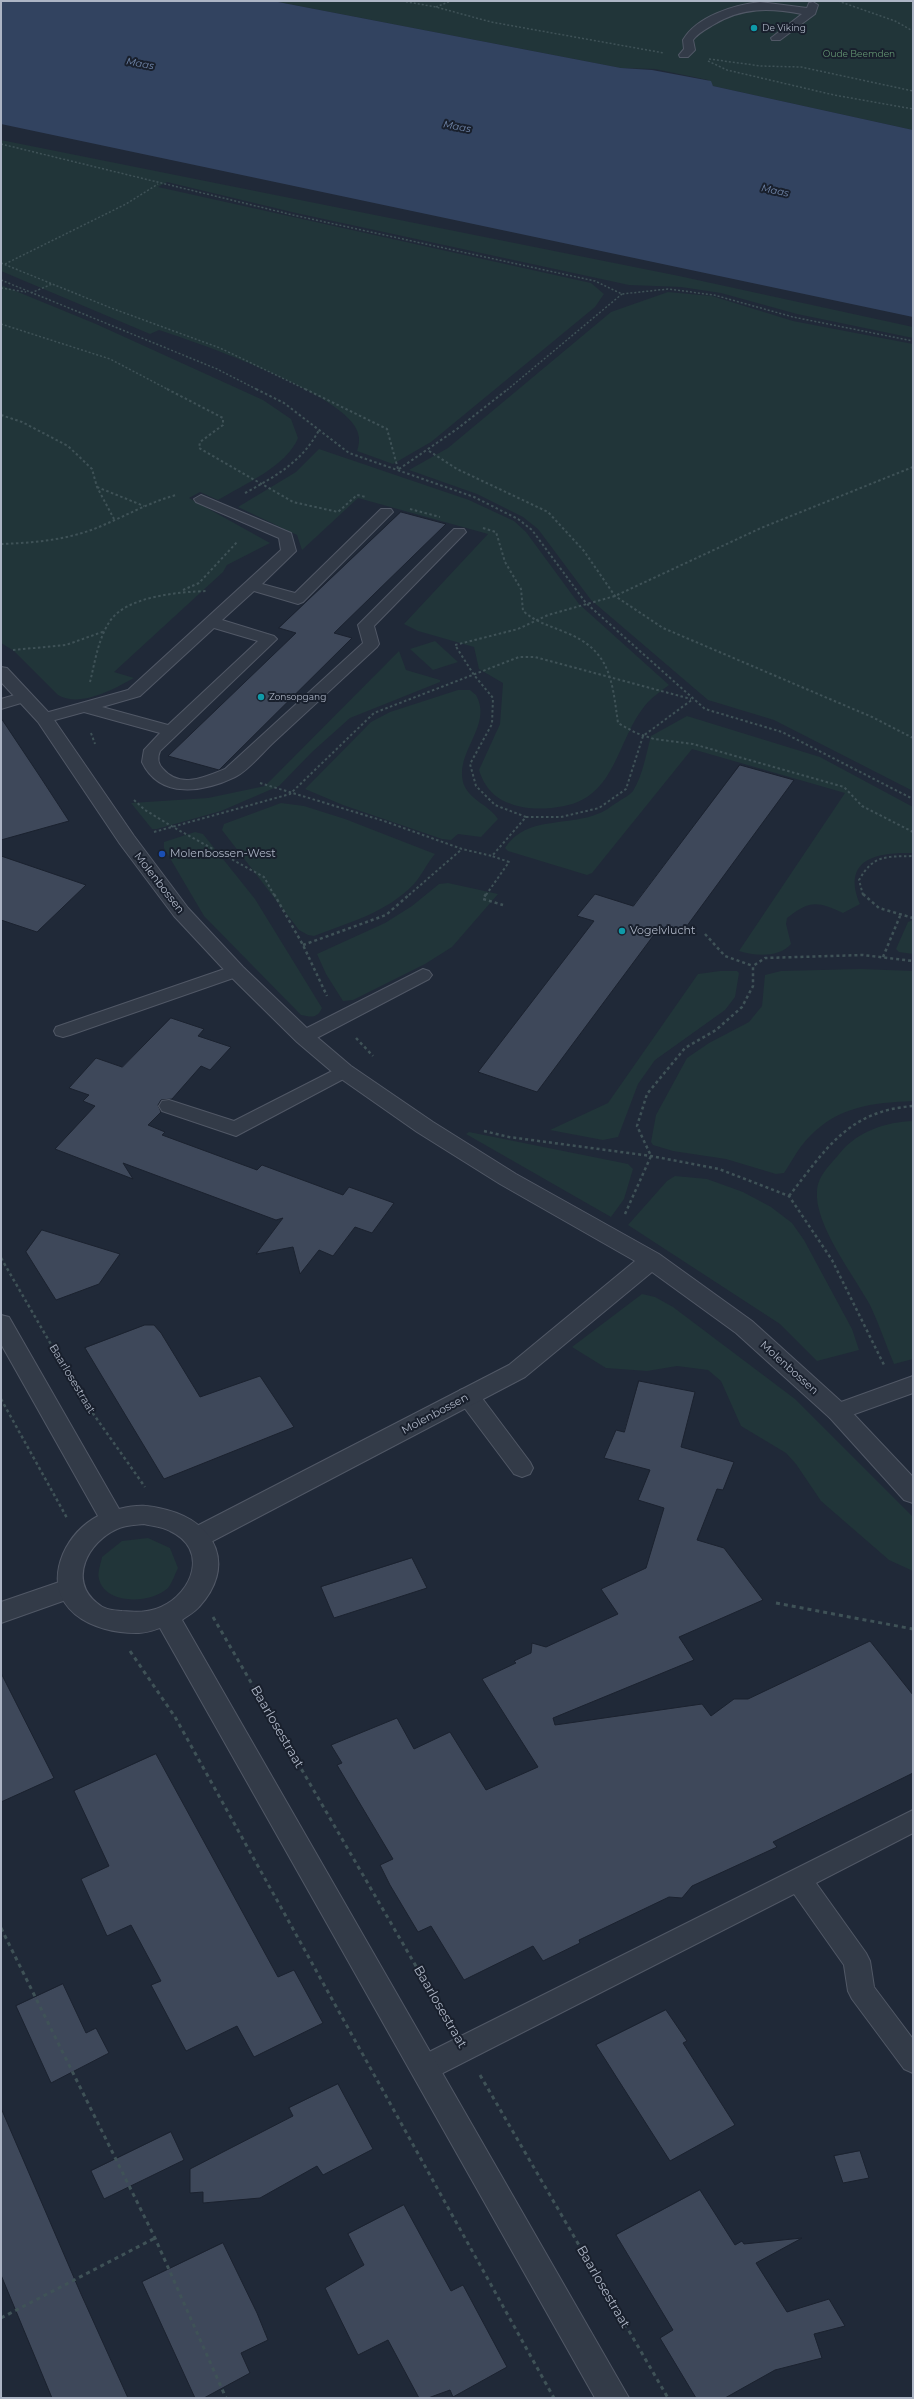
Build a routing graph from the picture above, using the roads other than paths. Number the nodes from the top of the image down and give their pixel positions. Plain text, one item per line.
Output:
1 (814, 1) edge
2 (811, 12) junction
3 (776, 38) dead end
4 (684, 55) road end
5 (201, 499) road end
6 (386, 512) dead end
7 (459, 532) dead end
8 (252, 586) junction
9 (212, 622) junction
10 (1, 672) edge
11 (25, 697) junction
12 (1, 704) edge
13 (84, 707) junction
14 (44, 718) junction
15 (171, 731) junction
16 (236, 971) junction
17 (423, 975) dead end
18 (63, 1031) dead end
19 (304, 1037) junction
20 (344, 1071) junction
21 (169, 1106) dead end
22 (651, 1260) junction
23 (1, 1323) edge
24 (905, 1387) edge
25 (468, 1396) junction
26 (838, 1412) junction
27 (522, 1468) dead end
28 (913, 1493) edge
29 (109, 1511) junction
30 (198, 1537) junction
31 (71, 1588) junction
32 (1, 1613) edge
33 (173, 1627) junction
34 (913, 1822) edge
35 (798, 1879) junction
36 (913, 2060) edge
37 (425, 2068) junction
38 (613, 2398) edge

1 - 2 lane
2 - 3 lane
2 - 4 lane
5 - 8 lane
6 - 8 lane
7 - 15 lane
8 - 9 lane
9 - 13 lane
9 - 15 lane
10 - 11 street, Molenbossen
11 - 12 lane
11 - 14 street, Molenbossen
13 - 14 lane
13 - 15 lane
14 - 16 street, Molenbossen
16 - 18 lane
16 - 19 street, Molenbossen
17 - 19 lane
19 - 20 street, Molenbossen
20 - 21 lane
20 - 22 street, Molenbossen
22 - 25 street, Molenbossen
22 - 26 street, Molenbossen
23 - 29 street
24 - 26 lane
25 - 27 lane
25 - 30 street, Molenbossen
26 - 28 street, Molenbossen
29 - 30 street
29 - 31 street
30 - 33 street
31 - 32 street
31 - 33 street
33 - 37 street
34 - 35 lane
35 - 36 lane
35 - 37 lane
37 - 38 street

